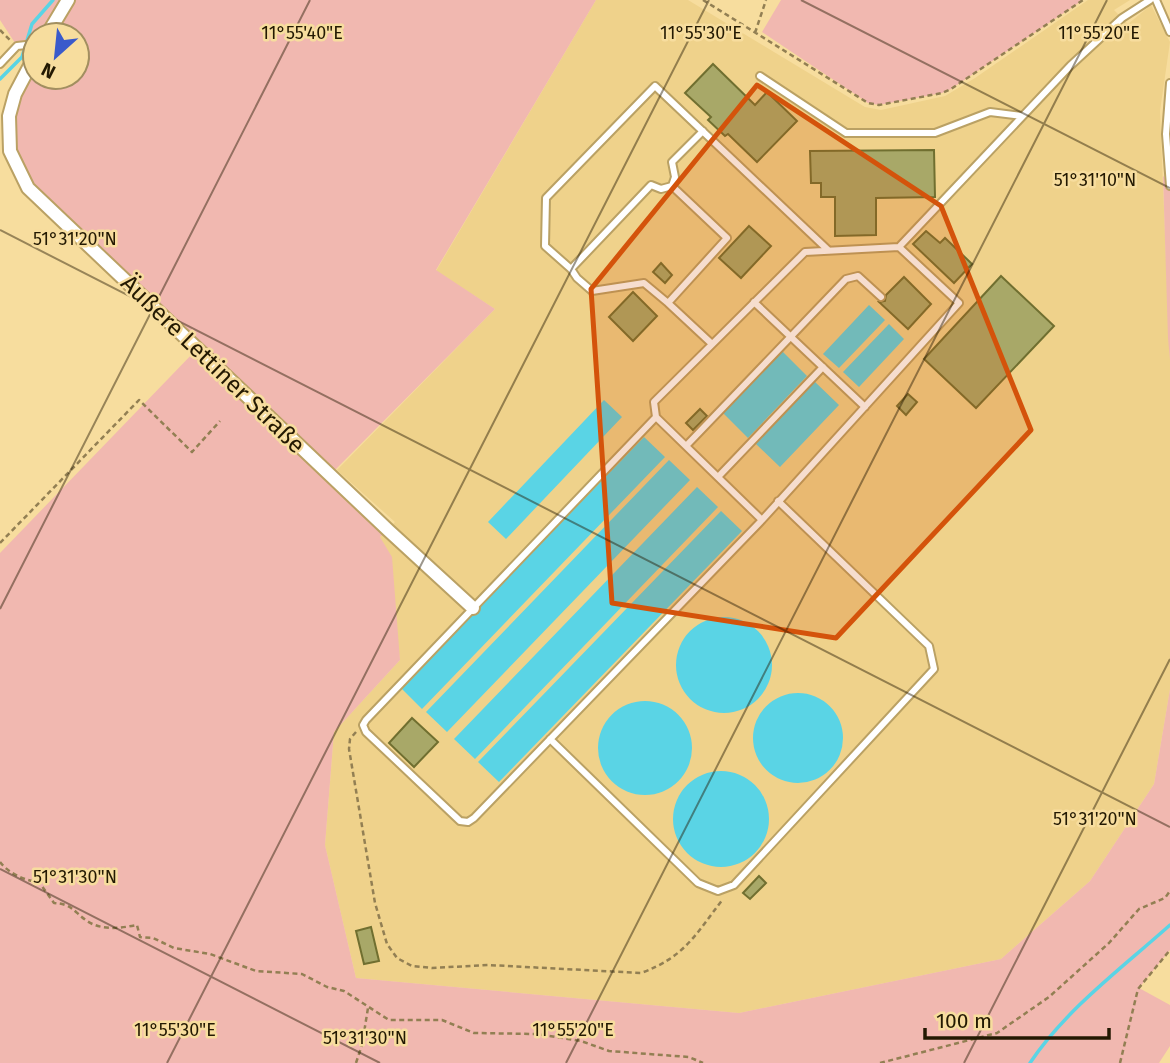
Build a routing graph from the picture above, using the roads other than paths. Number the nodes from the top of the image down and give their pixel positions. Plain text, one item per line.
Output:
1 (68, 0) edge
2 (1150, 0) edge
3 (1156, 0) edge
4 (55, 21) edge
5 (1170, 32) edge
6 (21, 46) edge
7 (0, 64) edge
8 (760, 76) dead end
9 (21, 83) edge
10 (1170, 83) edge
11 (1022, 116) junction
12 (703, 131) junction
13 (672, 186) junction
14 (1170, 186) edge
15 (899, 247) junction
16 (828, 250) junction
17 (570, 269) junction
18 (881, 297) dead end
19 (754, 302) junction
20 (668, 303) junction
21 (790, 337) junction
22 (712, 344) junction
23 (823, 367) junction
24 (864, 407) junction
25 (656, 417) junction
26 (686, 446) junction
27 (718, 477) junction
28 (778, 501) junction
29 (762, 520) junction
30 (473, 608) junction
31 (550, 739) junction

1 - 4 street
2 - 11 lane
3 - 5 lane
6 - 7 lane
8 - 11 lane
9 - 30 street, Äußere Lettiner Straße
10 - 14 lane
11 - 15 lane
12 - 13 lane
12 - 16 lane
12 - 17 lane
13 - 17 lane
13 - 20 lane
15 - 16 lane
15 - 24 lane
16 - 19 lane
17 - 20 lane
18 - 21 lane
19 - 21 lane
19 - 22 lane
20 - 22 lane
21 - 23 lane
21 - 26 lane
22 - 25 lane
23 - 24 lane
23 - 27 lane
24 - 28 lane
25 - 26 lane
25 - 30 lane
26 - 27 lane
27 - 29 lane
28 - 29 lane
28 - 31 lane
29 - 31 lane
30 - 31 lane

